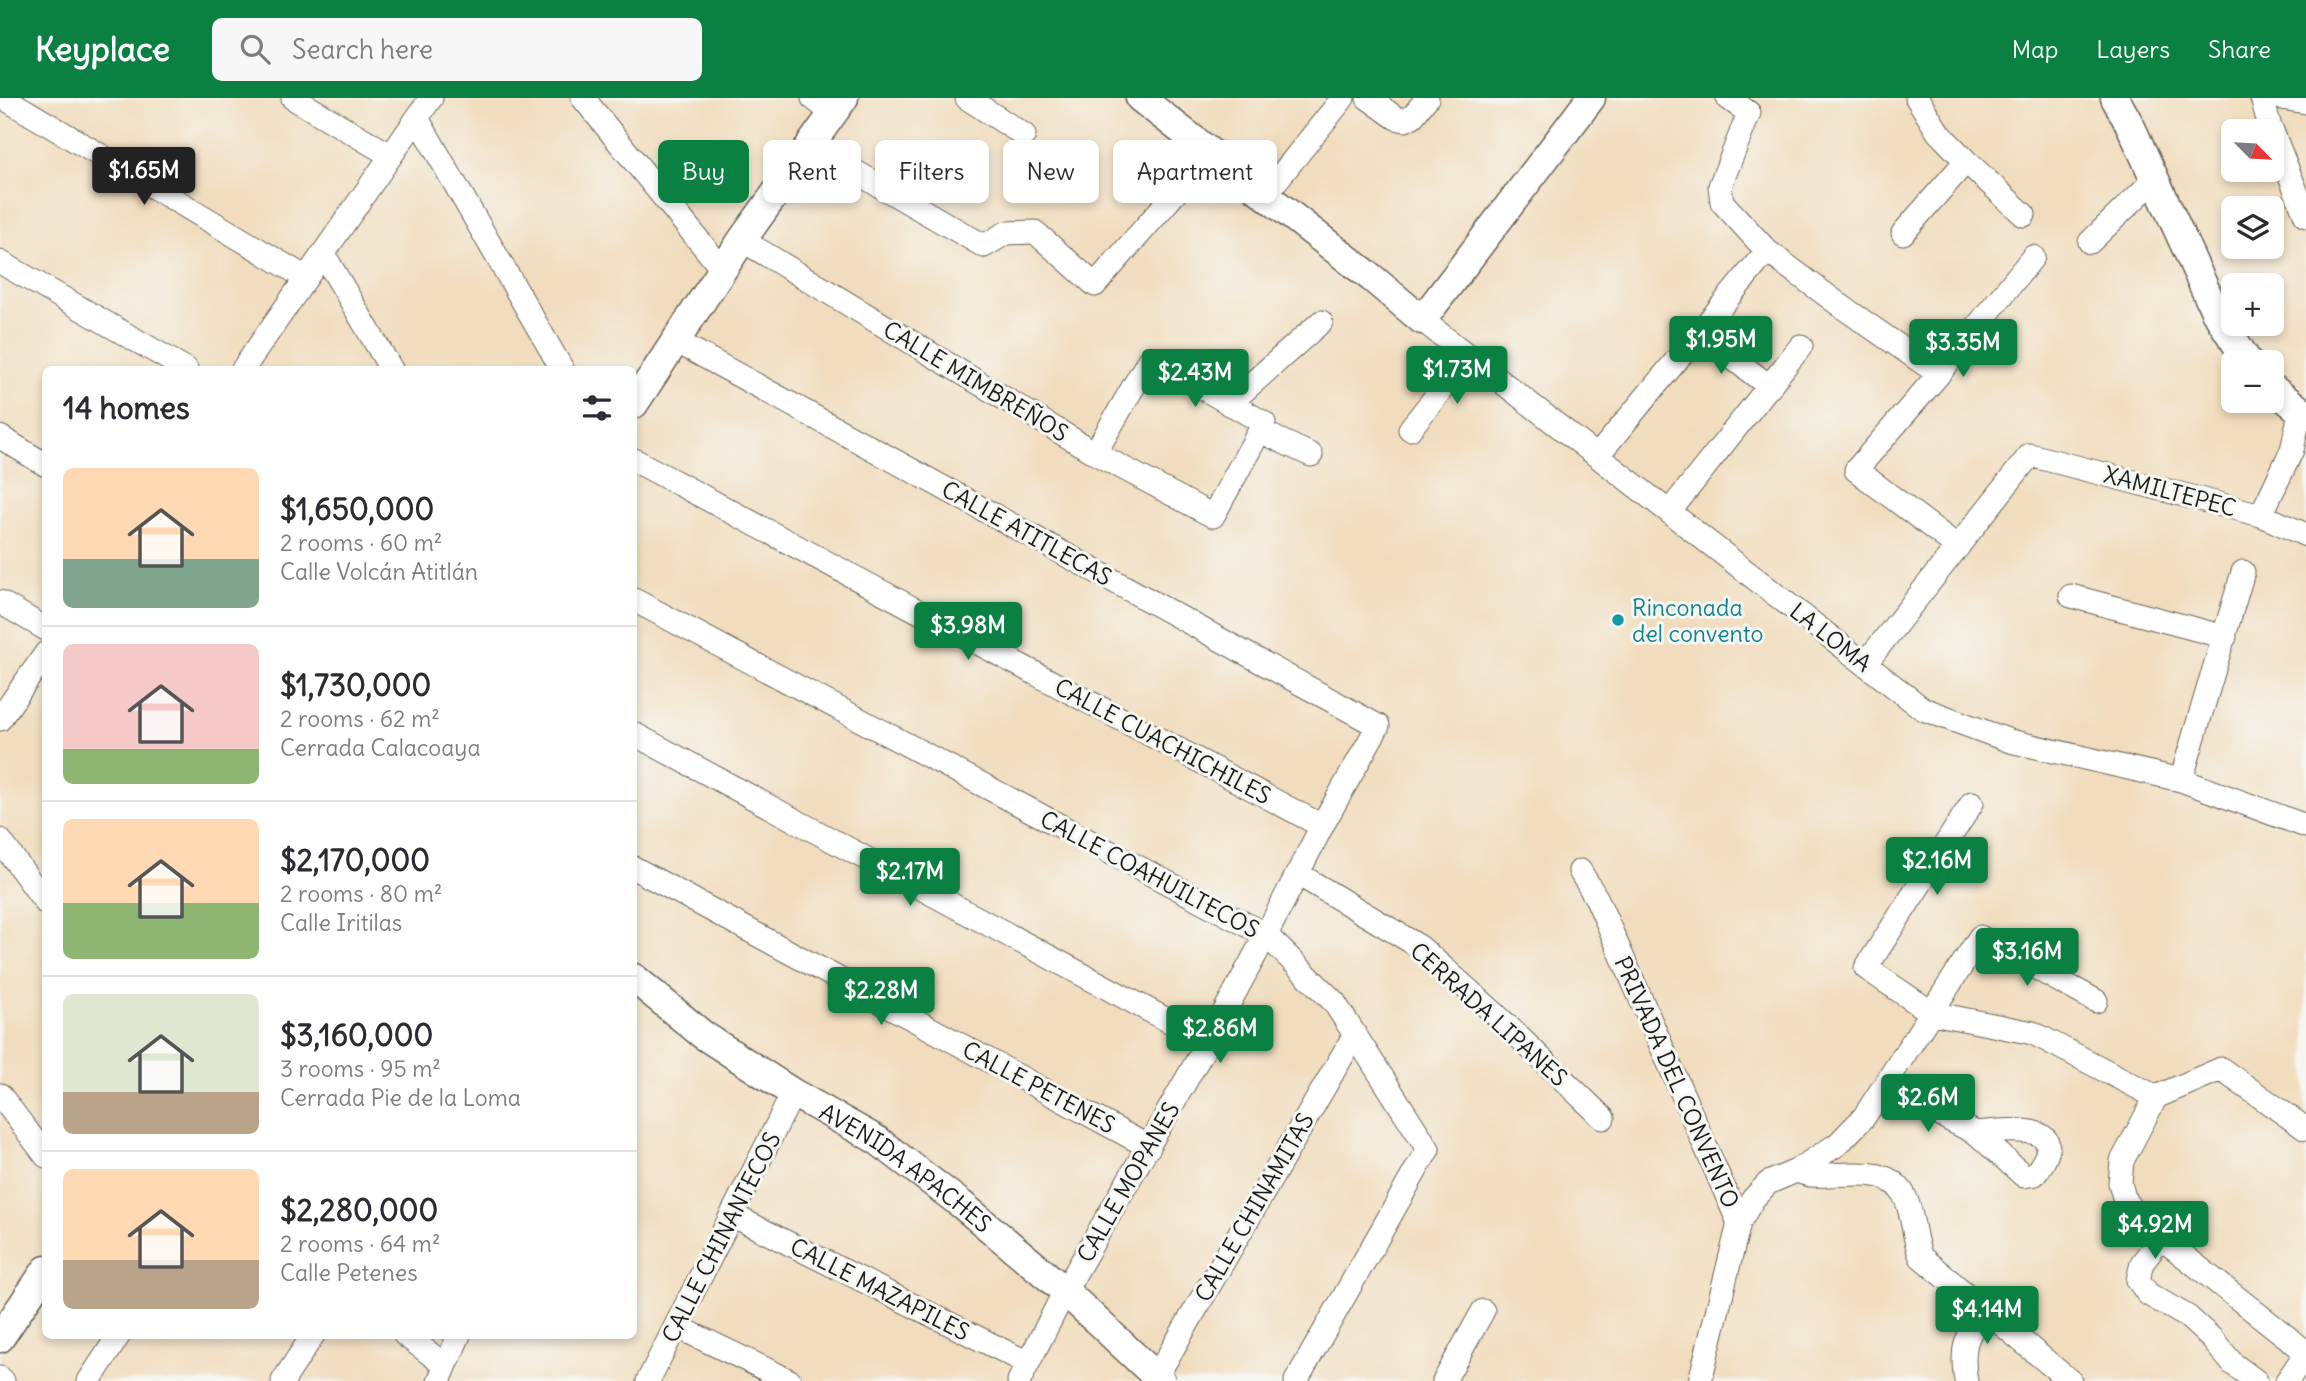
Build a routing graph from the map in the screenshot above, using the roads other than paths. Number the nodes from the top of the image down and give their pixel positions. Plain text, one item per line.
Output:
1 (4, 98) edge
2 (293, 98) edge
3 (431, 98) edge
4 (583, 98) edge
5 (967, 98) edge
6 (1342, 98) edge
7 (1368, 98) edge
8 (1427, 98) edge
9 (1591, 98) edge
10 (1728, 98) edge
11 (1917, 98) edge
12 (2115, 98) edge
13 (2262, 98) edge
14 (1154, 102) edge
15 (830, 103) edge
16 (417, 118) junction
17 (2268, 119) edge
18 (1024, 135) dead end
19 (811, 140) edge
20 (1197, 140) edge
21 (390, 155) junction
22 (1966, 161) junction
23 (2284, 161) edge
24 (861, 175) edge
25 (2155, 179) junction
26 (1277, 180) edge
27 (768, 203) edge
28 (1167, 203) edge
29 (1275, 203) edge
30 (2024, 215) dead end
31 (2306, 216) edge
32 (1903, 233) dead end
33 (742, 240) junction
34 (2090, 242) dead end
35 (1767, 251) junction
36 (324, 254) junction
37 (2033, 257) dead end
38 (0, 262) edge
39 (722, 269) junction
40 (306, 278) junction
41 (1422, 320) junction
42 (1321, 322) dead end
43 (1699, 332) junction
44 (676, 341) junction
45 (1801, 346) dead end
46 (2240, 350) edge
47 (1469, 355) junction
48 (181, 366) edge
49 (245, 366) edge
50 (389, 366) edge
51 (560, 366) edge
52 (1939, 374) junction
53 (1770, 387) junction
54 (2284, 398) edge
55 (637, 400) edge
56 (1230, 404) junction
57 (2303, 414) edge
58 (1410, 429) dead end
59 (1259, 431) junction
60 (0, 437) edge
61 (1095, 453) junction
62 (1598, 455) junction
63 (1311, 456) dead end
64 (42, 462) edge
65 (637, 462) edge
66 (1670, 511) junction
67 (2261, 515) junction
68 (2306, 535) edge
69 (1958, 547) junction
70 (2243, 572) dead end
71 (2071, 596) dead end
72 (0, 602) edge
73 (637, 602) edge
74 (42, 627) edge
75 (2225, 637) junction
76 (42, 659) edge
77 (1865, 664) junction
78 (0, 719) edge
79 (1378, 726) joint
80 (637, 736) edge
81 (2181, 780) junction
82 (1972, 803) dead end
83 (1322, 825) junction
84 (2306, 827) edge
85 (0, 840) edge
86 (637, 870) edge
87 (1580, 871) dead end
88 (1298, 874) junction
89 (42, 898) edge
90 (1266, 935) junction
91 (637, 980) edge
92 (2096, 1000) dead end
93 (1932, 1013) junction
94 (1354, 1034) junction
95 (1208, 1042) junction
96 (1885, 1087) junction
97 (793, 1093) junction
98 (0, 1095) edge
99 (2156, 1097) junction
100 (1603, 1118) dead end
101 (2306, 1129) edge
102 (1976, 1133) dead end
103 (1149, 1147) junction
104 (42, 1151) edge
105 (1796, 1171) junction
106 (732, 1215) junction
107 (1739, 1223) junction
108 (2161, 1238) junction
109 (42, 1276) edge
110 (1065, 1291) junction
111 (1984, 1307) junction
112 (1483, 1311) dead end
113 (676, 1326) junction
114 (1, 1334) edge
115 (116, 1339) edge
116 (310, 1339) edge
117 (409, 1339) edge
118 (457, 1339) edge
119 (2306, 1352) edge
120 (1024, 1372) edge
121 (442, 1373) edge
122 (1157, 1379) edge
123 (89, 1381) edge
124 (282, 1381) edge
125 (648, 1381) edge
126 (790, 1381) edge
127 (1296, 1381) edge
128 (1444, 1381) edge
129 (1700, 1381) edge
130 (1966, 1381) edge
131 (2070, 1381) edge
132 (2256, 1381) edge
133 (2287, 1381) edge

1 - 40 street
2 - 21 street
3 - 16 street
4 - 39 street
5 - 18 street
6 - 26 street
7 - 8 street
9 - 41 street
10 - 35 street
11 - 22 street
12 - 25 street
13 - 17 street
14 - 20 street
15 - 19 street
16 - 21 street
16 - 51 street
21 - 36 street
22 - 30 street
22 - 32 street
23 - 31 street
24 - 28 street
25 - 34 street
25 - 46 street
27 - 33 street
29 - 41 street
33 - 39 street
33 - 61 street, CALLE MIMBREÑOS
35 - 43 street
35 - 52 street
36 - 40 street
36 - 50 street
37 - 52 street
38 - 48 street
39 - 44 street
40 - 49 street
41 - 47 street, LA LOMA
42 - 56 street
43 - 53 street
43 - 62 street
44 - 55 street
44 - 79 street, CALLE ATITLECAS
45 - 53 street
47 - 58 street
47 - 62 street, LA LOMA
52 - 69 street
53 - 66 street
54 - 57 street
56 - 59 street
56 - 61 street
57 - 67 street
59 - 61 street, CALLE MIMBREÑOS
59 - 63 street
60 - 64 street
62 - 66 street, LA LOMA
65 - 83 street, CALLE CUACHICHILES
66 - 77 street, LA LOMA
67 - 68 street, XAMILTEPEC
67 - 69 street, XAMILTEPEC
69 - 77 street
70 - 75 street
71 - 75 street
72 - 74 street
73 - 90 street, CALLE COAHUILTECOS
75 - 81 street
76 - 78 street
77 - 81 street, LA LOMA
79 - 83 street, CALLE MOPANES
80 - 95 street
81 - 84 street, LA LOMA
82 - 93 street
83 - 88 street, CALLE MOPANES
85 - 89 street
86 - 103 street, CALLE PETENES
87 - 107 street, PRIVADA DEL CONVENTO
88 - 90 street, CALLE MOPANES
88 - 100 street, CERRADA LIPANES
90 - 94 street, CALLE COAHUILTECOS
90 - 95 street, CALLE MOPANES
91 - 97 street, AVENIDA APACHES
92 - 93 street
93 - 96 street
93 - 99 street
94 - 122 street, CALLE CHINAMITAS
94 - 127 street, CALLE COAHUILTECOS
95 - 103 street, CALLE MOPANES
96 - 102 street
96 - 105 street
97 - 106 street, CALLE CHINANTECOS
97 - 110 street, AVENIDA APACHES
98 - 104 street
99 - 101 street
99 - 108 street
103 - 110 street, CALLE MOPANES
105 - 107 street
105 - 111 street
106 - 113 street, CALLE CHINANTECOS
106 - 120 street, CALLE MAZAPILES
107 - 129 street, PRIVADA DEL CONVENTO
108 - 119 street
108 - 132 street
109 - 114 street
110 - 120 street, CALLE MOPANES
110 - 122 street, AVENIDA APACHES
111 - 130 street
111 - 131 street
112 - 128 street
113 - 125 street, CALLE CHINANTECOS
113 - 126 street
115 - 123 street
116 - 124 street
117 - 121 street
118 - 121 street
119 - 133 street

